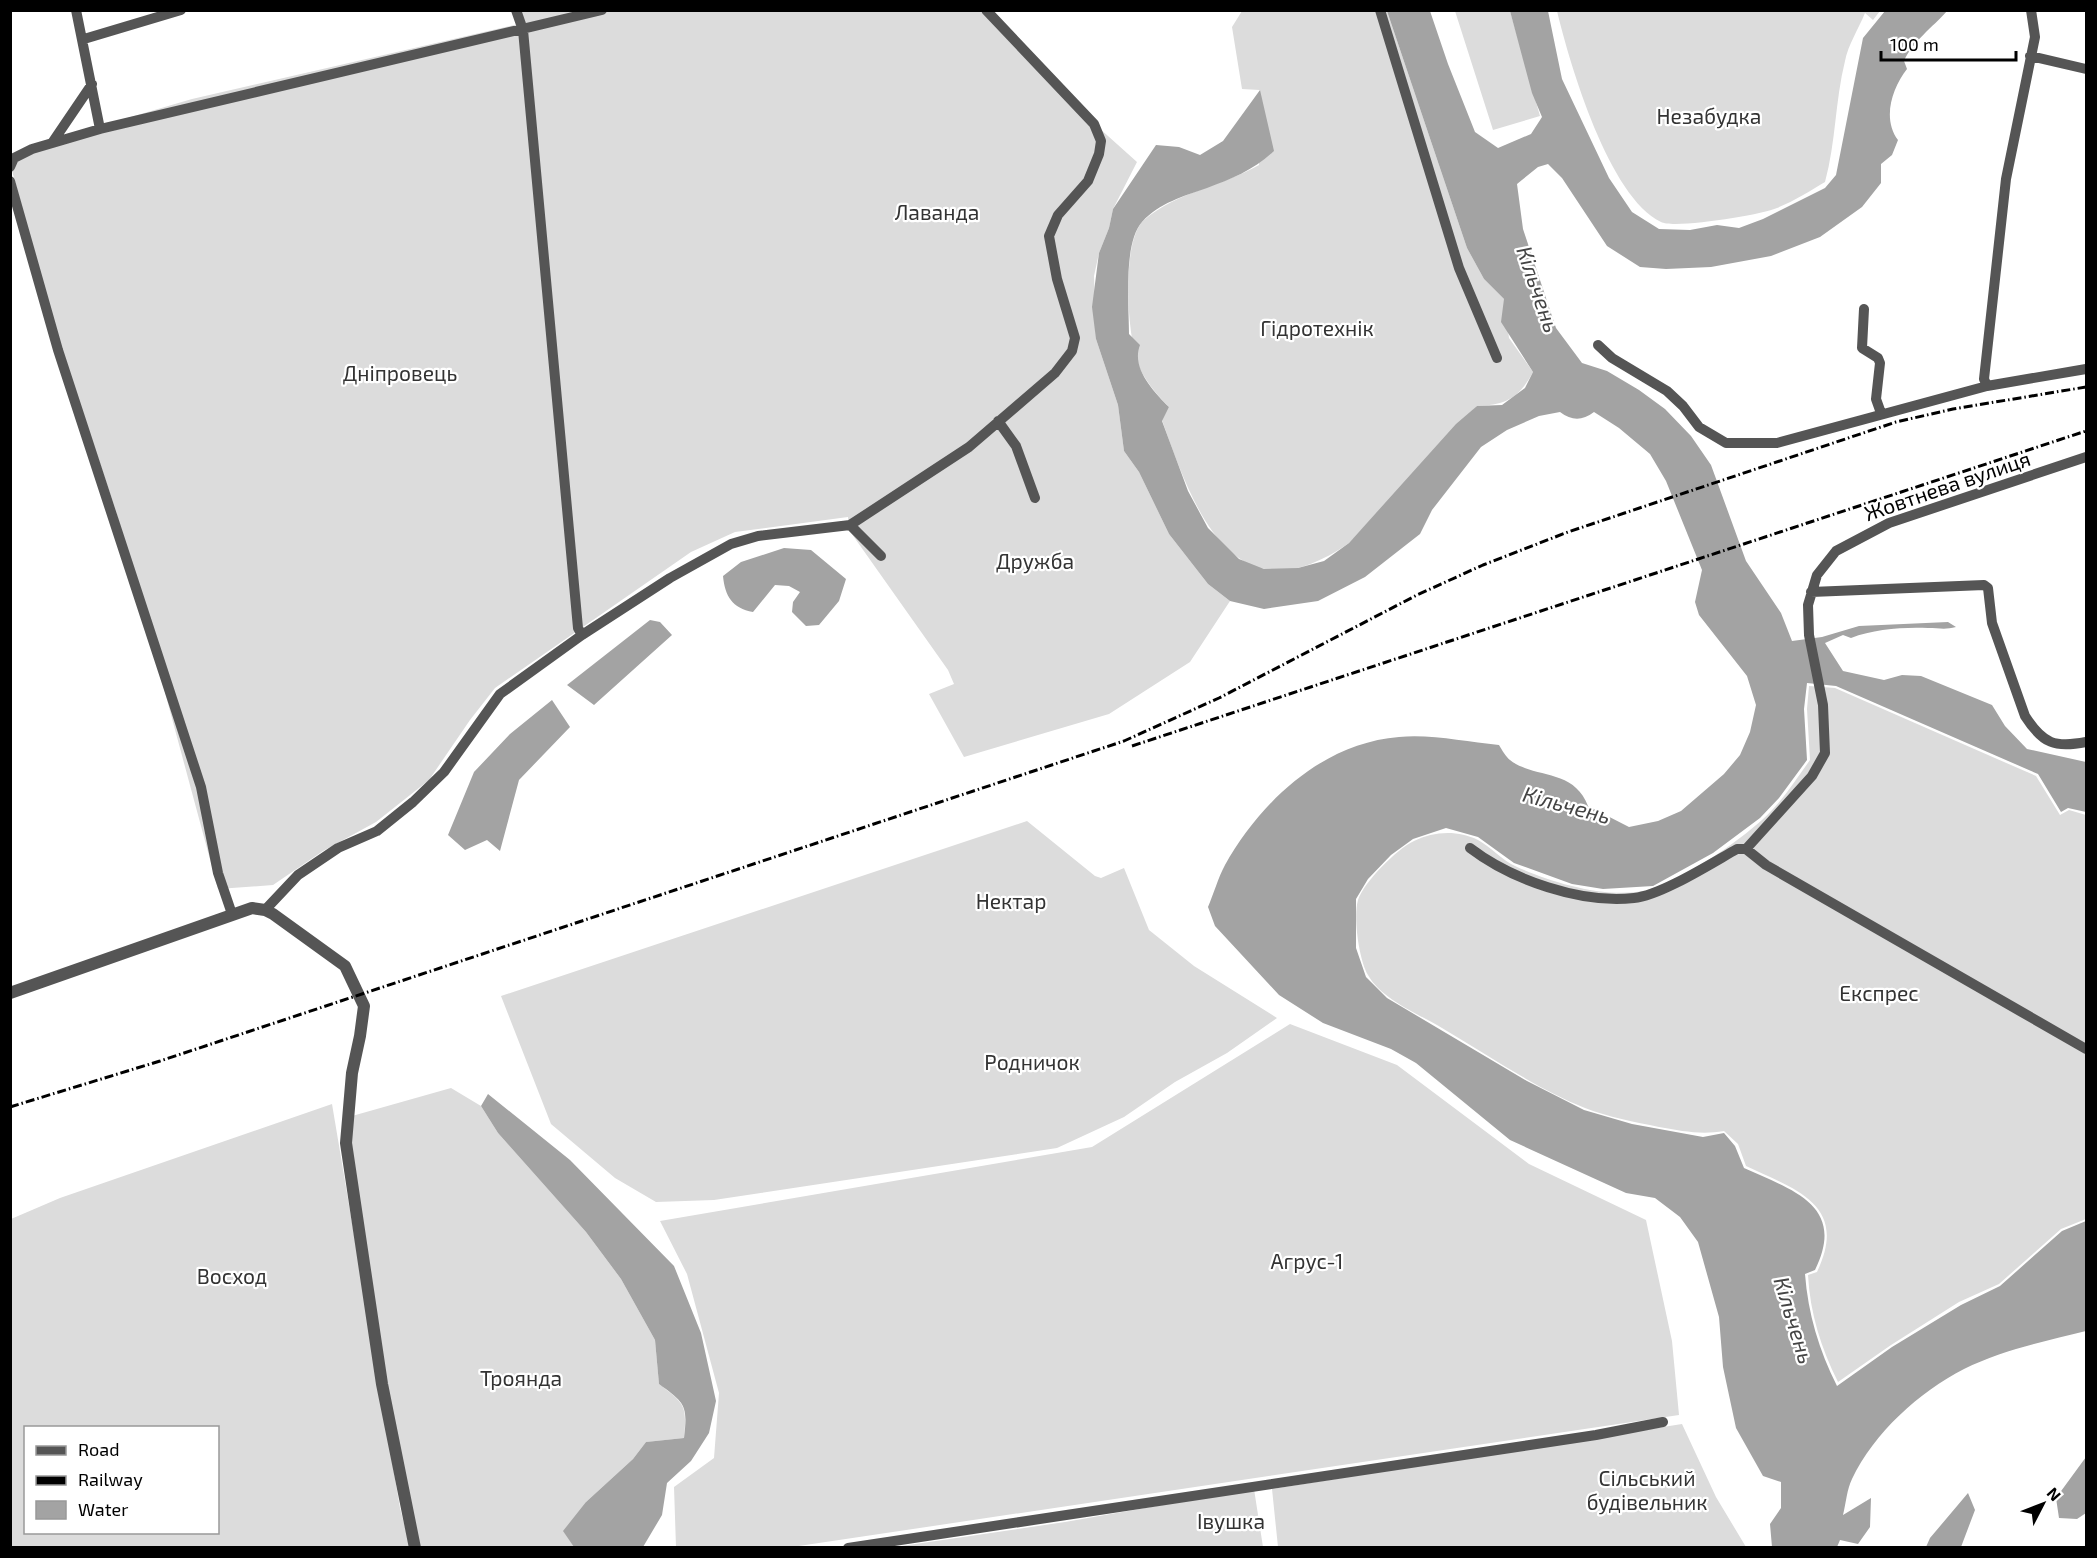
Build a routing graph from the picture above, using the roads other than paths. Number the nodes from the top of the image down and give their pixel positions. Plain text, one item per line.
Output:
1 (76, 10) edge
2 (182, 10) edge
3 (516, 10) edge
4 (602, 10) edge
5 (986, 10) edge
6 (1380, 10) edge
7 (2031, 10) edge
8 (523, 30) junction
9 (84, 39) junction
10 (2030, 56) junction
11 (2086, 69) edge
12 (92, 84) junction
13 (100, 129) junction
14 (52, 143) junction
15 (10, 167) edge
16 (10, 181) edge
17 (1864, 309) dead end
18 (1598, 345) dead end
19 (1497, 358) dead end
20 (2086, 369) edge
21 (1987, 386) junction
22 (1881, 413) junction
23 (998, 421) junction
24 (2086, 457) edge
25 (1035, 498) dead end
26 (850, 525) junction
27 (881, 556) dead end
28 (1811, 592) junction
29 (582, 635) junction
30 (2086, 742) edge
31 (1470, 848) dead end
32 (1746, 849) junction
33 (265, 910) junction
34 (232, 914) junction
35 (10, 993) edge
36 (2086, 1049) edge
37 (1663, 1422) dead end
38 (415, 1548) edge
39 (848, 1548) edge

1 - 9 street
2 - 9 street
3 - 8 street
4 - 8 street
5 - 23 street
6 - 19 street
7 - 10 street
8 - 13 street
8 - 29 street
9 - 12 street
10 - 11 street
10 - 21 street
12 - 13 street
12 - 14 street
13 - 14 street
14 - 15 street
16 - 34 street
17 - 22 street
18 - 22 street
20 - 21 street
21 - 22 street
23 - 25 street
23 - 26 street
24 - 28 street, Жовтнева вулиця
26 - 27 street
26 - 29 street
28 - 30 street
28 - 32 street
29 - 33 street
31 - 32 street
32 - 36 street
33 - 34 street
33 - 38 street
34 - 35 street
37 - 39 street

